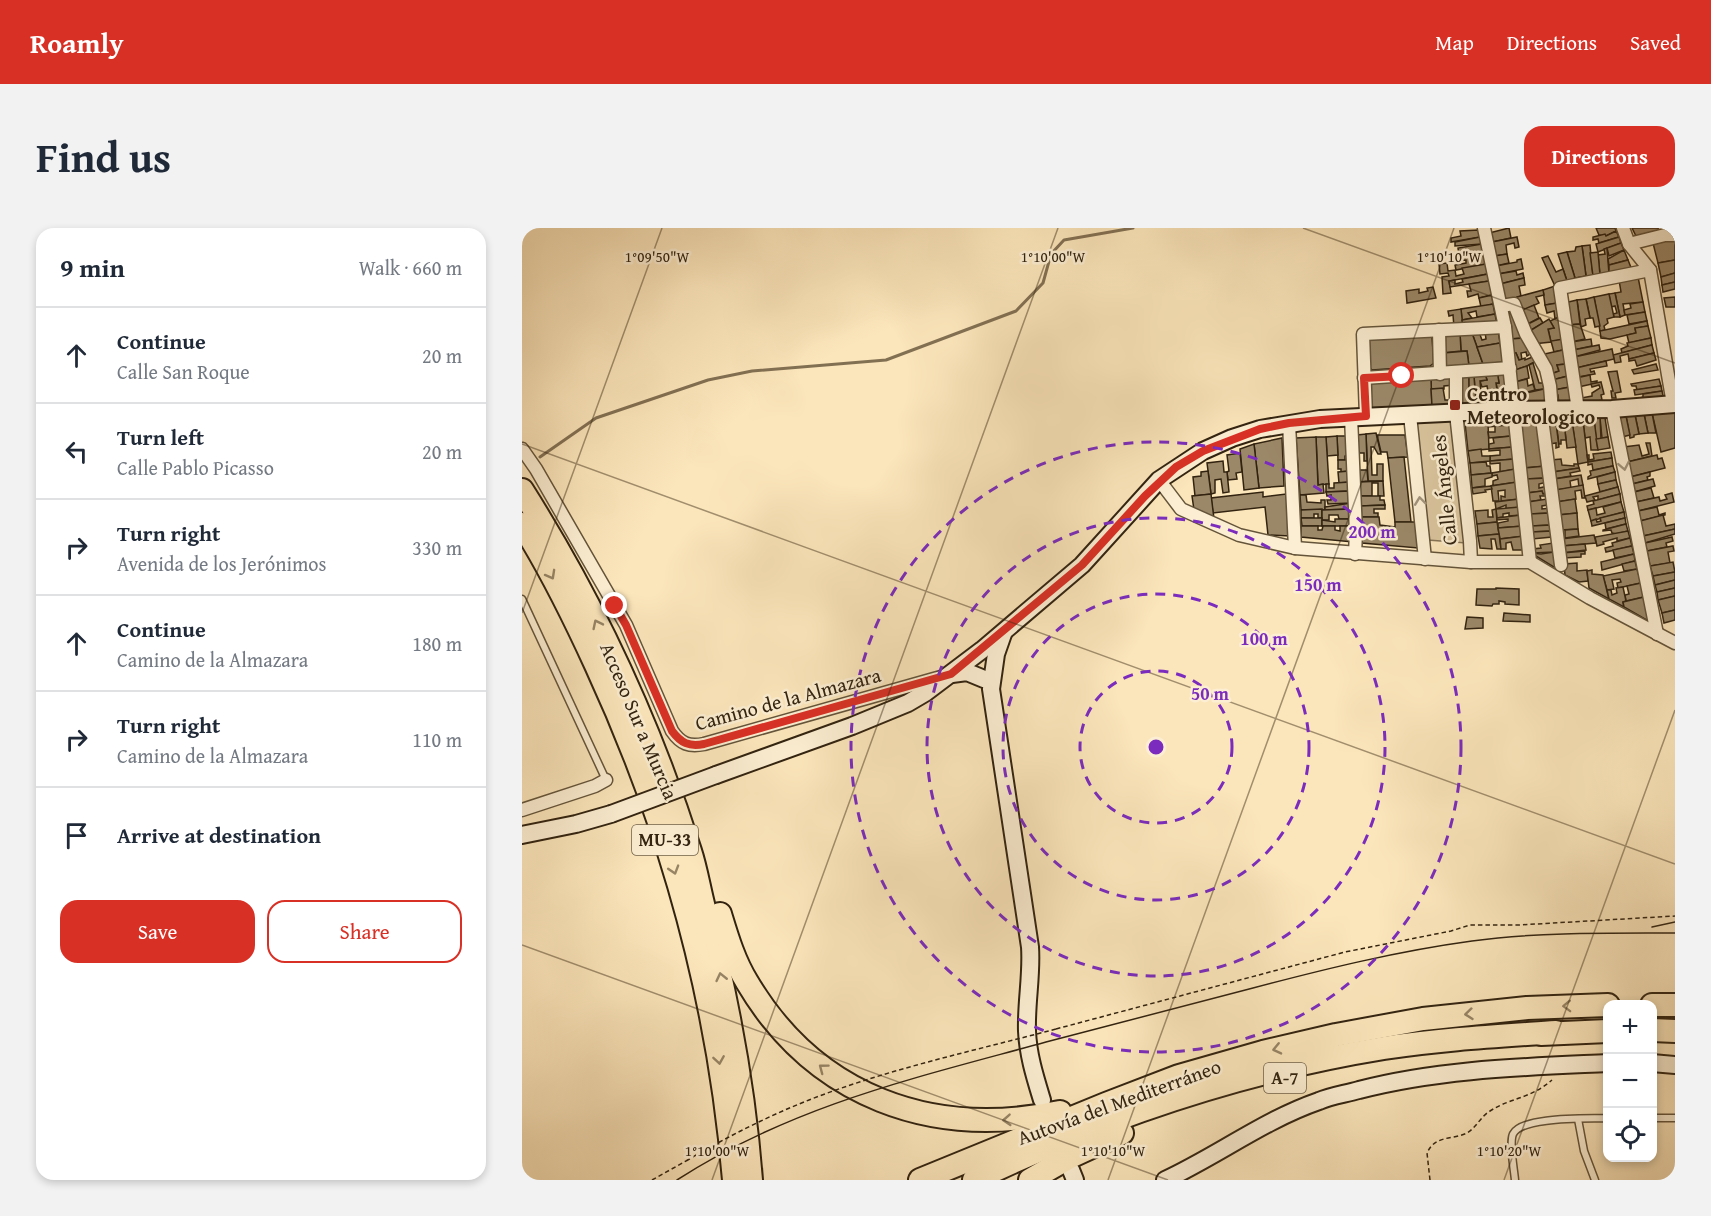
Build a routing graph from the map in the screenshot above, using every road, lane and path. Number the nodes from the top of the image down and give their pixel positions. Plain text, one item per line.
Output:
1 (1484, 228) edge
2 (1623, 228) edge
3 (1675, 235) edge
4 (1629, 244) junction
5 (1650, 270) junction
6 (1501, 306) junction
7 (1505, 327) junction
8 (1439, 330) junction
9 (1510, 368) junction
10 (1456, 372) junction
11 (1440, 374) junction
12 (1364, 378) junction
13 (1674, 404) edge
14 (1612, 409) junction
15 (1578, 410) junction
16 (1514, 411) junction
17 (1547, 411) junction
18 (1456, 413) junction
19 (1410, 415) junction
20 (1359, 417) junction
21 (1289, 423) junction
22 (522, 449) edge
23 (1160, 480) junction
24 (522, 490) edge
25 (522, 524) edge
26 (1295, 548) junction
27 (1355, 554) junction
28 (1425, 559) junction
29 (1471, 562) junction
30 (1530, 562) junction
31 (1561, 565) dead end
32 (522, 599) edge
33 (1006, 630) junction
34 (1657, 634) junction
35 (1675, 643) edge
36 (979, 652) junction
37 (994, 664) junction
38 (951, 674) junction
39 (987, 684) junction
40 (606, 780) joint
41 (522, 810) edge
42 (522, 835) edge
43 (691, 853) junction
44 (1675, 916) edge
45 (1603, 1005) edge
46 (1657, 1005) edge
47 (1675, 1005) edge
48 (1657, 1030) edge
49 (1603, 1031) edge
50 (1675, 1031) edge
51 (1556, 1032) junction
52 (1603, 1063) edge
53 (1657, 1063) edge
54 (1564, 1065) junction
55 (1675, 1065) edge
56 (1042, 1100) dead end
57 (1106, 1104) junction
58 (1603, 1118) edge
59 (1657, 1118) edge
60 (1675, 1118) edge
61 (1578, 1119) junction
62 (652, 1180) edge
63 (734, 1180) edge
64 (751, 1180) edge
65 (920, 1180) edge
66 (974, 1180) edge
67 (1030, 1180) edge
68 (1165, 1180) edge
69 (1430, 1180) edge
70 (1515, 1180) edge
71 (1595, 1180) edge

1 - 6 street
2 - 4 street
3 - 4 street
4 - 5 street
5 - 13 street
5 - 15 street
6 - 7 street
6 - 17 street
7 - 8 street
7 - 9 street
8 - 11 street
8 - 12 street
9 - 10 street
9 - 16 street
10 - 11 street
10 - 18 street, Calle Ángeles
11 - 12 street
12 - 20 street
13 - 14 main road
14 - 15 main road
14 -> 34 street
15 - 17 main road
16 - 17 main road
16 - 18 main road
16 - 30 street
17 - 31 street
18 - 19 main road
18 - 29 street, Calle Ángeles
19 - 20 main road
28 -> 19 street
20 - 21 main road
20 - 27 street
21 - 23 main road
21 - 26 street
22 - 38 street, Camino de la Almazara
23 - 26 street
23 - 33 main road
43 -> 24 highway, Acceso Sur a Murcia / MU-33
25 -> 63 highway, Acceso Sur a Murcia / MU-33
26 - 27 street
27 - 28 street
28 - 29 street
29 - 30 street
30 - 34 street
32 - 40 lane
33 - 36 main road
33 - 37 main road
34 - 35 street
36 - 37 main road
36 - 38 main road
36 - 39 main road
37 - 39 main road
38 - 39 main road
38 - 42 main road, bridge
39 - 56 main road
40 - 41 street
57 -> 43 highway
64 -> 43 highway, Acceso Sur a Murcia / MU-33
44 - 62 path, bridge
45 -> 57 highway, Autovía del Mediterráneo / A-7
46 - 47 highway
48 - 50 highway
49 - 51 highway, Autovía del Mediterráneo / A-7
51 - 66 highway
51 - 67 highway, Autovía del Mediterráneo / A-7
52 - 54 main road
53 - 55 main road
54 - 68 main road
54 - 69 path
57 - 65 highway, Autovía del Mediterráneo / A-7
58 - 61 lane
59 - 60 lane
61 - 70 lane
61 - 71 lane

